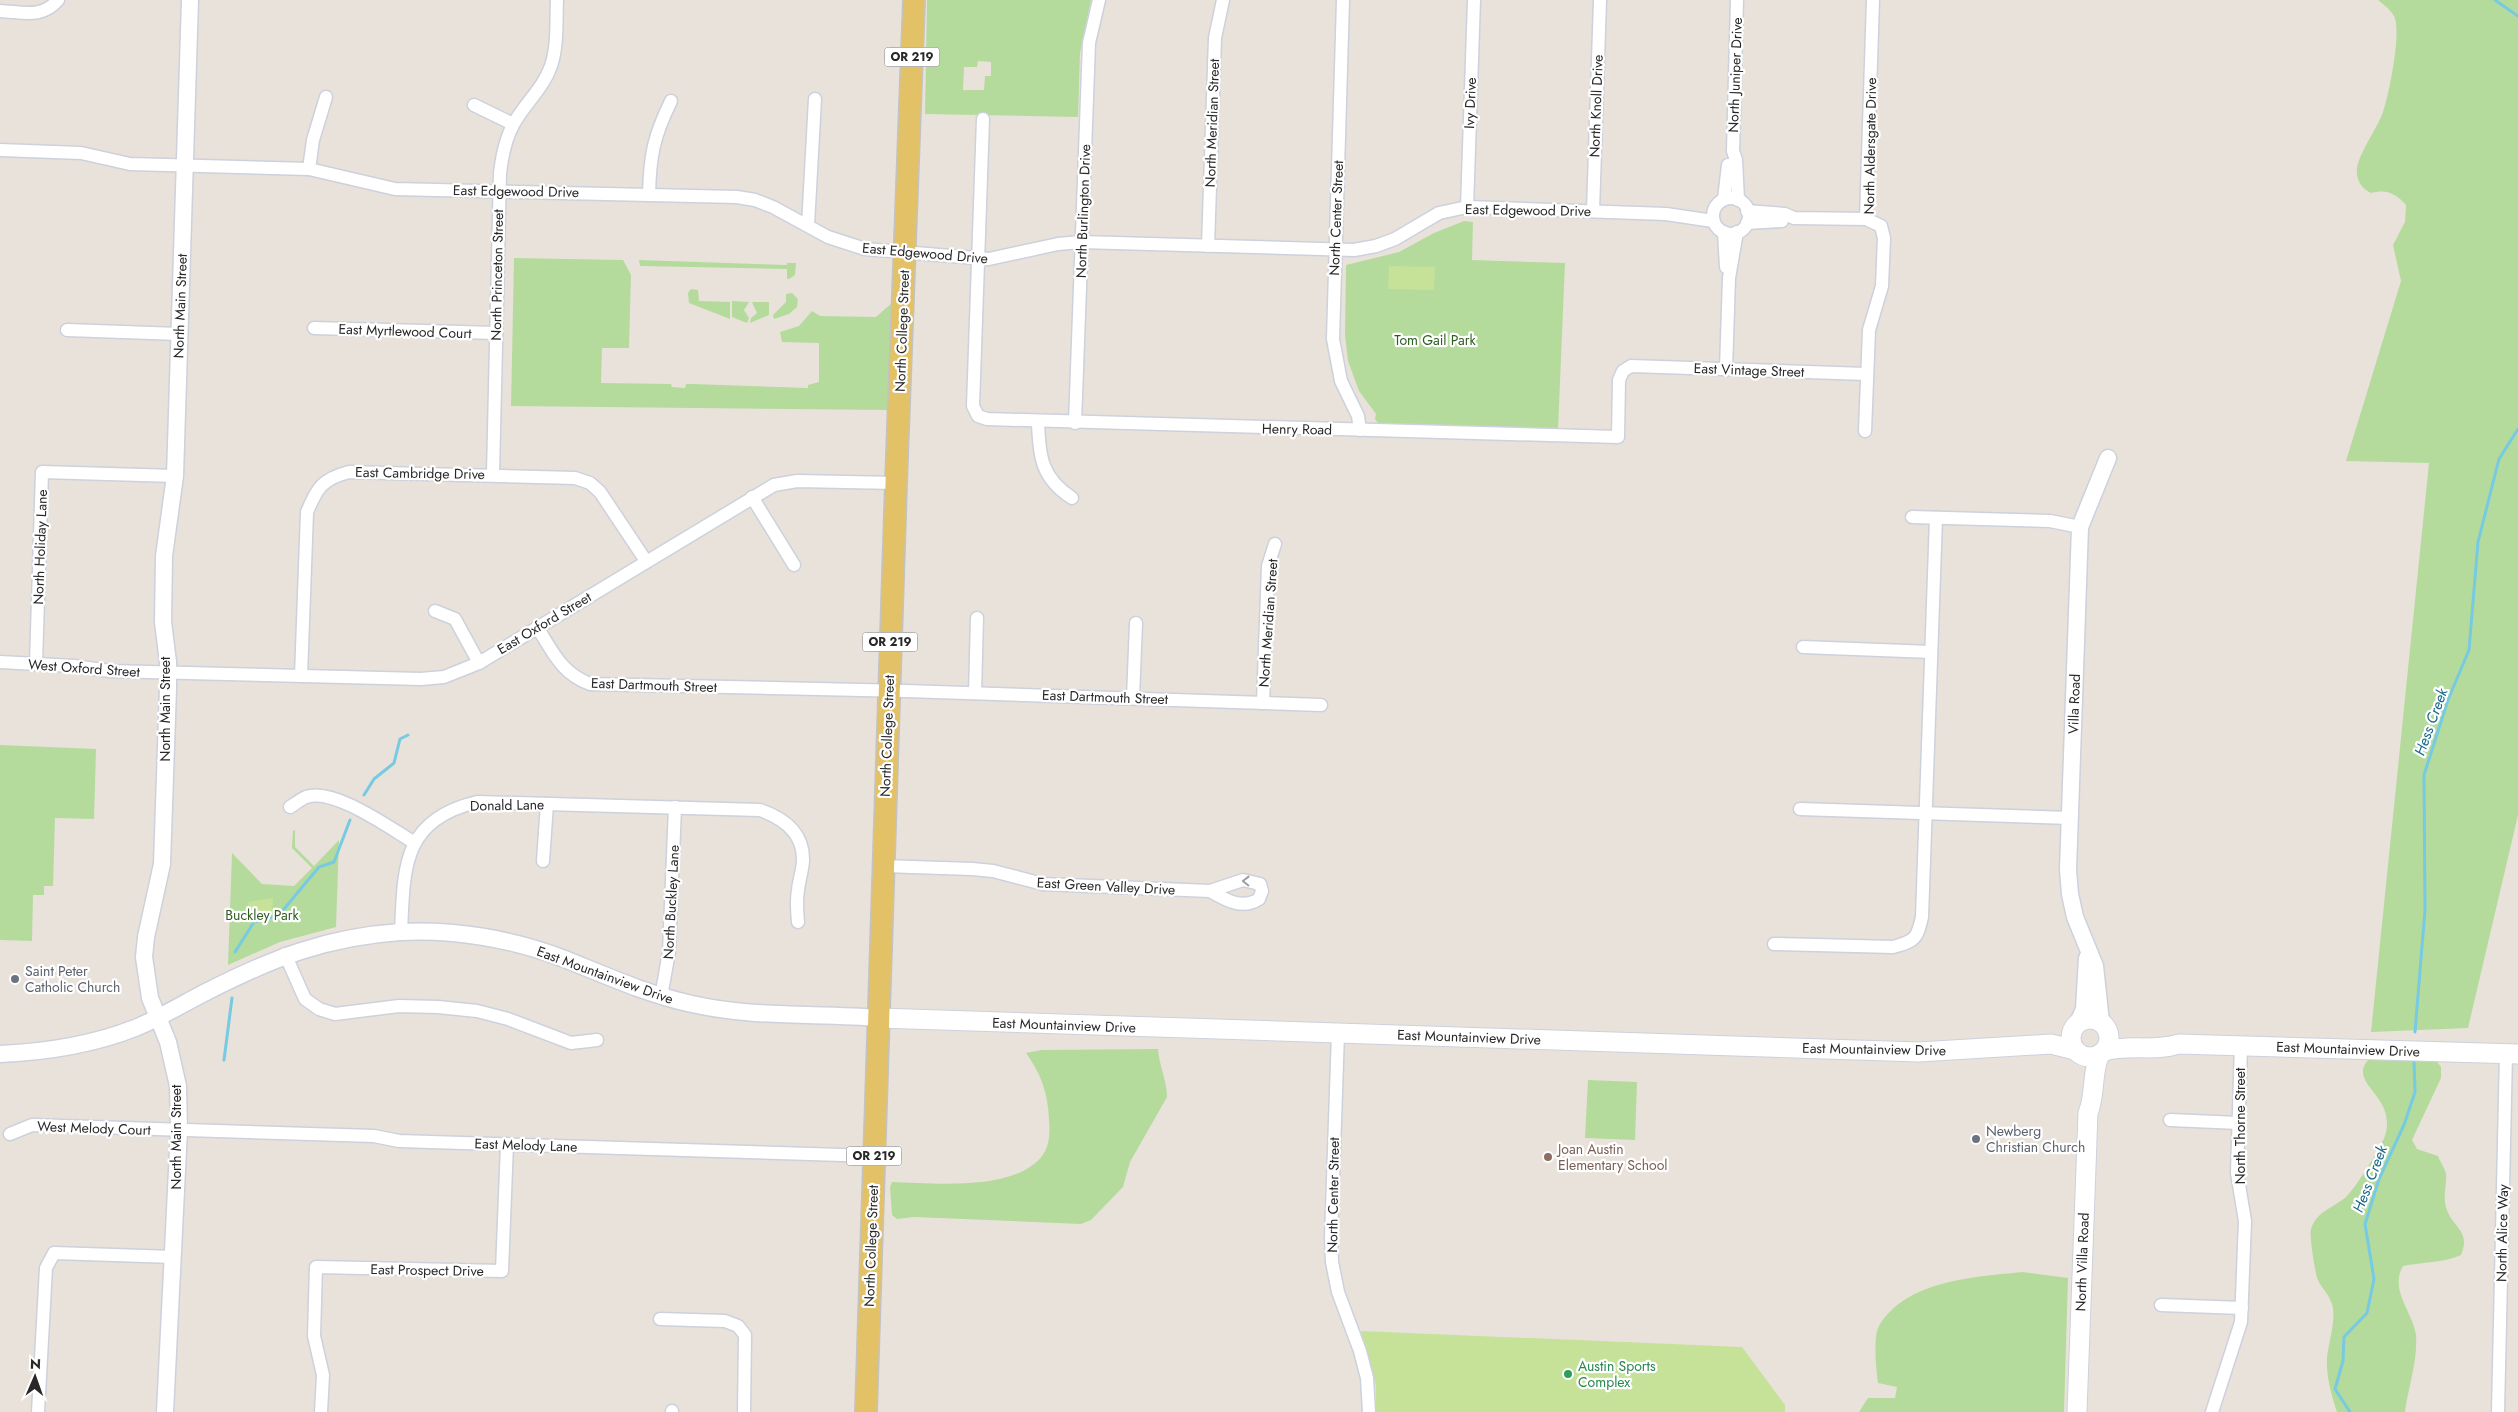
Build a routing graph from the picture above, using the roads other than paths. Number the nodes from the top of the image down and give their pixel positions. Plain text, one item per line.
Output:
1 (58, 0) edge
2 (190, 0) edge
3 (557, 0) edge
4 (914, 0) edge
5 (1099, 0) edge
6 (1223, 0) edge
7 (1343, 0) edge
8 (1474, 0) edge
9 (1600, 0) edge
10 (1737, 0) edge
11 (1873, 0) edge
12 (0, 11) edge
13 (326, 97) dead end
14 (815, 100) dead end
15 (672, 101) dead end
16 (474, 105) dead end
17 (982, 119) dead end
18 (513, 124) junction
19 (0, 150) edge
20 (1733, 151) junction
21 (185, 166) junction
22 (309, 169) junction
23 (499, 191) junction
24 (649, 194) junction
25 (1724, 199) junction
26 (1738, 200) junction
27 (1467, 207) junction
28 (1593, 212) junction
29 (1714, 215) junction
30 (1747, 217) junction
31 (1866, 219) junction
32 (808, 225) junction
33 (1730, 232) junction
34 (1082, 242) junction
35 (1208, 246) junction
36 (1336, 251) junction
37 (906, 253) junction
38 (978, 258) junction
39 (314, 328) dead end
40 (68, 330) dead end
41 (496, 333) junction
42 (179, 334) junction
43 (1726, 369) junction
44 (1866, 374) junction
45 (1038, 421) junction
46 (1075, 423) junction
47 (1360, 430) junction
48 (1865, 431) dead end
49 (1618, 437) joint
50 (2108, 458) dead end
51 (493, 474) junction
52 (175, 476) junction
53 (896, 483) junction
54 (752, 497) junction
55 (1072, 498) dead end
56 (1912, 518) dead end
57 (1936, 518) junction
58 (2080, 527) junction
59 (1274, 544) dead end
60 (646, 561) junction
61 (794, 565) dead end
62 (434, 611) dead end
63 (977, 618) dead end
64 (1136, 623) dead end
65 (537, 627) junction
66 (1802, 647) dead end
67 (1931, 652) junction
68 (0, 662) edge
69 (479, 663) junction
70 (36, 664) junction
71 (168, 672) junction
72 (301, 676) junction
73 (889, 691) junction
74 (975, 693) junction
75 (1133, 698) junction
76 (1263, 703) junction
77 (1321, 705) dead end
78 (547, 804) junction
79 (290, 807) dead end
80 (676, 807) junction
81 (1800, 809) dead end
82 (1925, 814) junction
83 (2070, 818) junction
84 (415, 843) junction
85 (543, 862) dead end
86 (883, 866) junction
87 (1210, 891) dead end
88 (798, 922) dead end
89 (401, 932) junction
90 (1774, 944) dead end
91 (2088, 953) junction
92 (285, 954) junction
93 (661, 997) junction
94 (157, 1018) junction
95 (879, 1018) junction
96 (2076, 1025) junction
97 (2104, 1025) junction
98 (1338, 1033) junction
99 (597, 1040) dead end
100 (2179, 1044) junction
101 (2000, 1046) junction
102 (2241, 1046) junction
103 (2077, 1052) junction
104 (2102, 1053) junction
105 (0, 1054) edge
106 (2512, 1054) edge
107 (2088, 1113) junction
108 (2170, 1120) dead end
109 (2239, 1123) junction
110 (179, 1130) junction
111 (10, 1134) dead end
112 (508, 1144) junction
113 (874, 1156) junction
114 (174, 1257) junction
115 (2161, 1305) dead end
116 (2242, 1308) junction
117 (660, 1319) dead end
118 (38, 1412) edge
119 (165, 1412) edge
120 (321, 1412) edge
121 (744, 1412) edge
122 (866, 1412) edge
123 (1369, 1412) edge
124 (2077, 1412) edge
125 (2212, 1412) edge
126 (2498, 1412) edge

1 - 12 street
2 - 21 street, North Main Street
3 - 18 street, North Princeton Street
4 - 37 main road, North College Street / OR 219
5 - 34 street, North Burlington Drive
6 - 35 street, North Meridian Street
7 - 36 street, North Center Street
8 - 27 street, Ivy Drive
9 - 28 street, North Knoll Drive
10 - 20 street, North Juniper Drive
11 - 31 street, North Aldersgate Drive
13 - 22 street
14 - 32 street
15 - 24 street
16 - 18 street
17 - 38 street
18 - 23 street, North Princeton Street
19 - 21 street, East Edgewood Drive
20 - 25 street, North Juniper Drive
20 - 26 street, North Juniper Drive
21 - 22 street, East Edgewood Drive
21 - 42 street, North Main Street
22 - 23 street, East Edgewood Drive
23 - 24 street, East Edgewood Drive
23 - 41 street, North Princeton Street
24 - 32 street, East Edgewood Drive
25 - 26 street
25 - 29 street
26 - 30 street
27 - 28 street, East Edgewood Drive
27 - 36 street, East Edgewood Drive
28 - 29 street, East Edgewood Drive
29 - 33 street
30 - 31 street
30 - 33 street
31 - 44 street, North Aldersgate Drive
32 - 37 street, East Edgewood Drive
33 - 43 street
34 - 35 street, East Edgewood Drive
34 - 38 street, East Edgewood Drive
34 - 46 street, North Burlington Drive
35 - 36 street, East Edgewood Drive
36 - 47 street, North Center Street
37 - 38 street, East Edgewood Drive
37 - 53 main road, North College Street / OR 219
38 - 45 street, Henry Road
39 - 41 street, East Myrtlewood Court
40 - 42 street
41 - 51 street, North Princeton Street
42 - 52 street, North Main Street
43 - 44 street, East Vintage Street
43 - 49 street, East Vintage Street
44 - 48 street, North Aldersgate Drive
45 - 46 street, Henry Road
45 - 55 street
46 - 47 street, Henry Road
47 - 49 street, Henry Road
50 - 58 street, Villa Road
51 - 60 street, East Cambridge Drive
51 - 72 street, East Cambridge Drive
52 - 70 street, North Holiday Lane
52 - 71 street, North Main Street
53 - 54 street, East Oxford Street
53 - 73 main road, North College Street / OR 219
54 - 60 street, East Oxford Street
54 - 61 street
56 - 57 street
57 - 58 street
57 - 67 street
58 - 83 street, Villa Road
59 - 76 street, North Meridian Street
60 - 65 street, East Oxford Street
62 - 69 street
63 - 74 street
64 - 75 street
65 - 69 street, East Oxford Street
65 - 73 street, East Dartmouth Street
66 - 67 street
67 - 82 street
68 - 70 street, West Oxford Street
69 - 72 street, East Oxford Street
70 - 71 street, West Oxford Street
71 - 72 street, East Oxford Street
71 - 94 street, North Main Street
73 - 74 street, East Dartmouth Street
73 - 86 main road, North College Street / OR 219
74 - 75 street, East Dartmouth Street
75 - 76 street, East Dartmouth Street
76 - 77 street, East Dartmouth Street
78 - 80 street, Donald Lane
78 - 84 street, Donald Lane
78 - 85 street
79 - 84 street
80 - 88 street, Donald Lane
80 - 93 street, North Buckley Lane
81 - 82 street
82 - 83 street
82 - 90 street
83 - 91 street, Villa Road
84 - 89 street, Donald Lane
86 - 87 street, East Green Valley Drive
86 - 95 main road, North College Street / OR 219
89 - 92 street, East Mountainview Drive
89 - 93 street, East Mountainview Drive
91 - 96 street, Villa Road
91 - 97 street, Villa Road
92 - 94 street, East Mountainview Drive
92 - 99 street
93 - 95 street, East Mountainview Drive
94 - 105 street, East Mountainview Drive
94 - 110 street, North Main Street
95 - 98 main road, East Mountainview Drive
95 - 113 main road, North College Street / OR 219
96 - 97 main road
96 - 101 main road, East Mountainview Drive
96 - 103 main road
97 - 100 main road, East Mountainview Drive
97 - 104 main road
98 - 101 main road, East Mountainview Drive
98 - 123 street, North Center Street
100 - 102 main road, East Mountainview Drive
100 - 104 main road, East Mountainview Drive
101 - 103 main road, East Mountainview Drive
102 - 106 main road, East Mountainview Drive
102 - 109 street, North Thorne Street
103 - 104 main road
103 - 107 main road, North Villa Road
104 - 107 main road, North Villa Road
106 - 126 street, North Alice Way
107 - 124 main road, North Villa Road
108 - 109 street
109 - 116 street, North Thorne Street
110 - 111 street, West Melody Court
110 - 112 street, East Melody Lane
110 - 114 street, North Main Street
112 - 113 street, East Melody Lane
112 - 120 street, East Prospect Drive
113 - 122 main road, North College Street / OR 219
114 - 118 street
114 - 119 street, North Main Street
115 - 116 street
116 - 125 street, North Thorne Street
117 - 121 street

